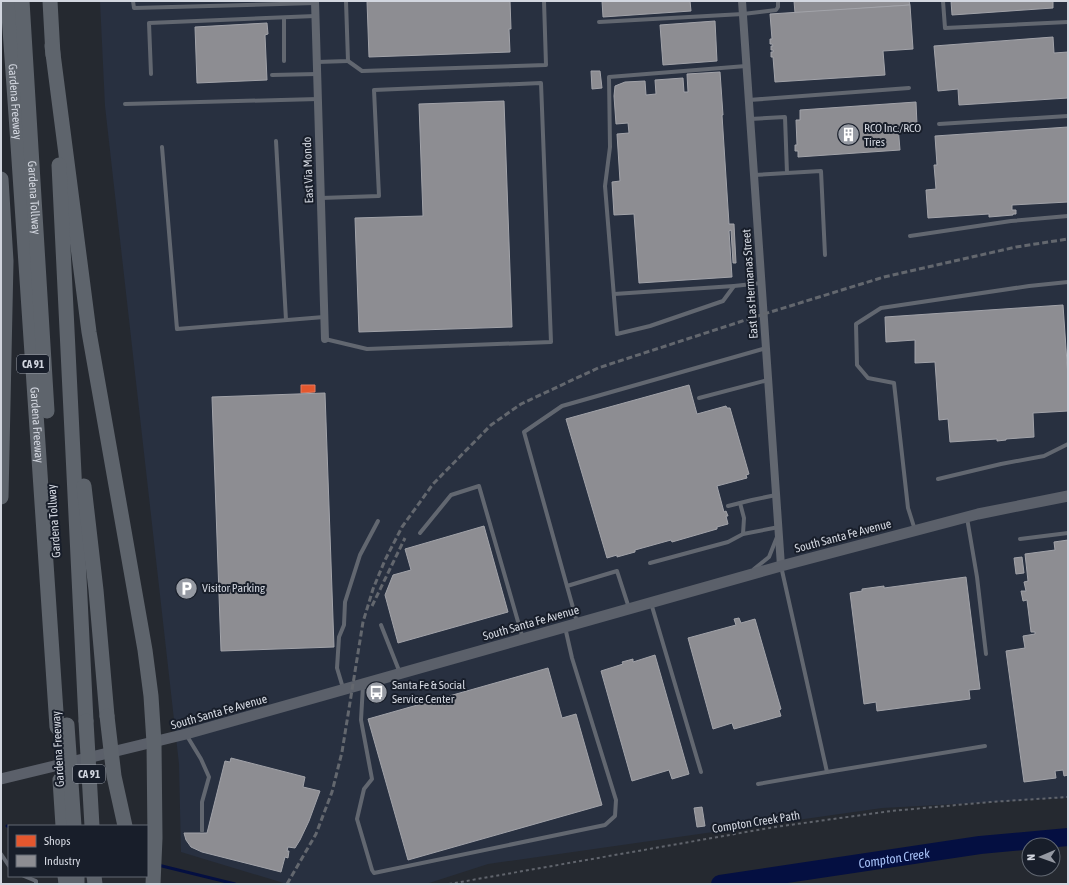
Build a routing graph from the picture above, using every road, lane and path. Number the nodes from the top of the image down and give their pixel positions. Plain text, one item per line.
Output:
1 (8, 1) edge
2 (22, 1) edge
3 (50, 1) edge
4 (133, 1) edge
5 (346, 1) edge
6 (544, 1) edge
7 (742, 1) edge
8 (778, 1) edge
9 (943, 1) edge
10 (315, 2) edge
11 (743, 14) junction
12 (316, 16) junction
13 (284, 18) junction
14 (599, 22) dead end
15 (1068, 22) edge
16 (52, 46) junction
17 (284, 61) dead end
18 (348, 61) junction
19 (318, 62) junction
20 (747, 66) junction
21 (151, 74) dead end
22 (318, 74) junction
23 (272, 75) dead end
24 (909, 88) dead end
25 (318, 99) junction
26 (749, 100) junction
27 (125, 104) dead end
28 (1068, 116) edge
29 (750, 119) junction
30 (940, 124) dead end
31 (276, 141) dead end
32 (162, 147) dead end
33 (787, 173) junction
34 (754, 175) junction
35 (1, 179) edge
36 (321, 198) junction
37 (1068, 216) edge
38 (910, 236) dead end
39 (825, 255) dead end
40 (1068, 282) edge
41 (762, 283) junction
42 (734, 286) junction
43 (614, 294) junction
44 (324, 317) junction
45 (286, 320) junction
46 (325, 339) joint
47 (68, 342) junction
48 (766, 348) junction
49 (768, 380) junction
50 (699, 398) dead end
51 (1068, 444) edge
52 (938, 479) dead end
53 (776, 495) junction
54 (1068, 496) edge
55 (1, 497) edge
56 (740, 503) junction
57 (728, 506) dead end
58 (967, 517) junction
59 (378, 521) dead end
60 (779, 529) junction
61 (915, 531) junction
62 (420, 533) dead end
63 (1068, 533) edge
64 (743, 534) junction
65 (1020, 539) dead end
66 (650, 563) dead end
67 (781, 566) junction
68 (745, 576) junction
69 (567, 586) junction
70 (651, 603) junction
71 (630, 609) junction
72 (578, 624) junction
73 (380, 625) dead end
74 (565, 627) junction
75 (523, 639) junction
76 (986, 654) dead end
77 (400, 674) junction
78 (362, 684) junction
79 (343, 690) junction
80 (62, 726) junction
81 (186, 734) junction
82 (154, 743) junction
83 (985, 746) dead end
84 (700, 772) dead end
85 (827, 772) junction
86 (1, 779) edge
87 (758, 784) dead end
88 (1068, 798) edge
89 (63, 825) edge
90 (74, 825) edge
91 (92, 825) edge
92 (125, 825) edge
93 (202, 831) dead end
94 (1, 854) edge
95 (8, 864) edge
96 (26, 877) edge
97 (36, 884) edge
98 (153, 884) edge
99 (449, 884) edge

1 - 80 highway, Gardena Freeway / CA 91
2 - 80 highway, Gardena Tollway
3 - 16 highway, CA 91
4 - 10 lane
5 - 18 lane
6 - 18 lane
7 - 11 street, East Las Hermanas Street
8 - 11 lane
9 - 15 lane
10 - 12 street, East Via Mondo
11 - 14 lane
11 - 20 street, East Las Hermanas Street
12 - 13 lane
12 - 19 street, East Via Mondo
13 - 17 lane
13 - 21 lane
16 - 47 highway, CA 91
16 - 82 highway
18 - 19 lane
19 - 22 street, East Via Mondo
20 - 26 street, East Las Hermanas Street
20 - 43 lane
22 - 23 lane
22 - 25 street, East Via Mondo
24 - 26 lane
25 - 27 lane
25 - 36 street, East Via Mondo
26 - 29 street, East Las Hermanas Street
28 - 30 lane
29 - 33 lane
29 - 34 street, East Las Hermanas Street
31 - 45 lane
32 - 45 lane
33 - 34 lane
33 - 39 lane
34 - 41 street, East Las Hermanas Street
35 - 55 highway
36 - 44 street, East Via Mondo
36 - 46 lane
37 - 38 lane
40 - 61 lane
41 - 42 lane
41 - 48 street, East Las Hermanas Street
42 - 43 lane
42 - 43 lane
44 - 45 lane
44 - 46 street, East Via Mondo
47 - 91 highway, CA 91, bridge
47 - 92 highway, bridge
48 - 49 street, East Las Hermanas Street
48 - 69 lane
49 - 50 lane
49 - 53 street, East Las Hermanas Street
51 - 52 lane
53 - 56 lane
53 - 60 street, East Las Hermanas Street
54 - 58 main road, South Santa Fe Avenue
56 - 57 lane
56 - 64 lane
58 - 61 main road, South Santa Fe Avenue
58 - 76 lane
59 - 79 lane
60 - 64 lane
60 - 67 street, East Las Hermanas Street
60 - 68 lane
61 - 67 main road, South Santa Fe Avenue
62 - 75 lane
63 - 65 lane
64 - 66 lane
67 - 68 main road, South Santa Fe Avenue
67 - 85 lane
68 - 70 main road, South Santa Fe Avenue
69 - 71 lane
69 - 72 lane
70 - 71 main road, South Santa Fe Avenue
70 - 84 lane
71 - 72 main road, South Santa Fe Avenue
72 - 74 main road, South Santa Fe Avenue
73 - 77 lane
74 - 75 main road, South Santa Fe Avenue
74 - 78 lane
75 - 77 main road, South Santa Fe Avenue
77 - 78 main road, South Santa Fe Avenue
78 - 79 main road, South Santa Fe Avenue
79 - 81 main road, South Santa Fe Avenue
80 - 89 highway, Gardena Freeway / CA 91
80 - 90 highway, Gardena Tollway, bridge
81 - 82 main road, South Santa Fe Avenue
81 - 93 lane
82 - 86 main road, South Santa Fe Avenue
82 - 98 highway
83 - 85 lane
85 - 87 lane
88 - 99 path, Compton Creek Path
94 - 95 lane
96 - 97 lane

